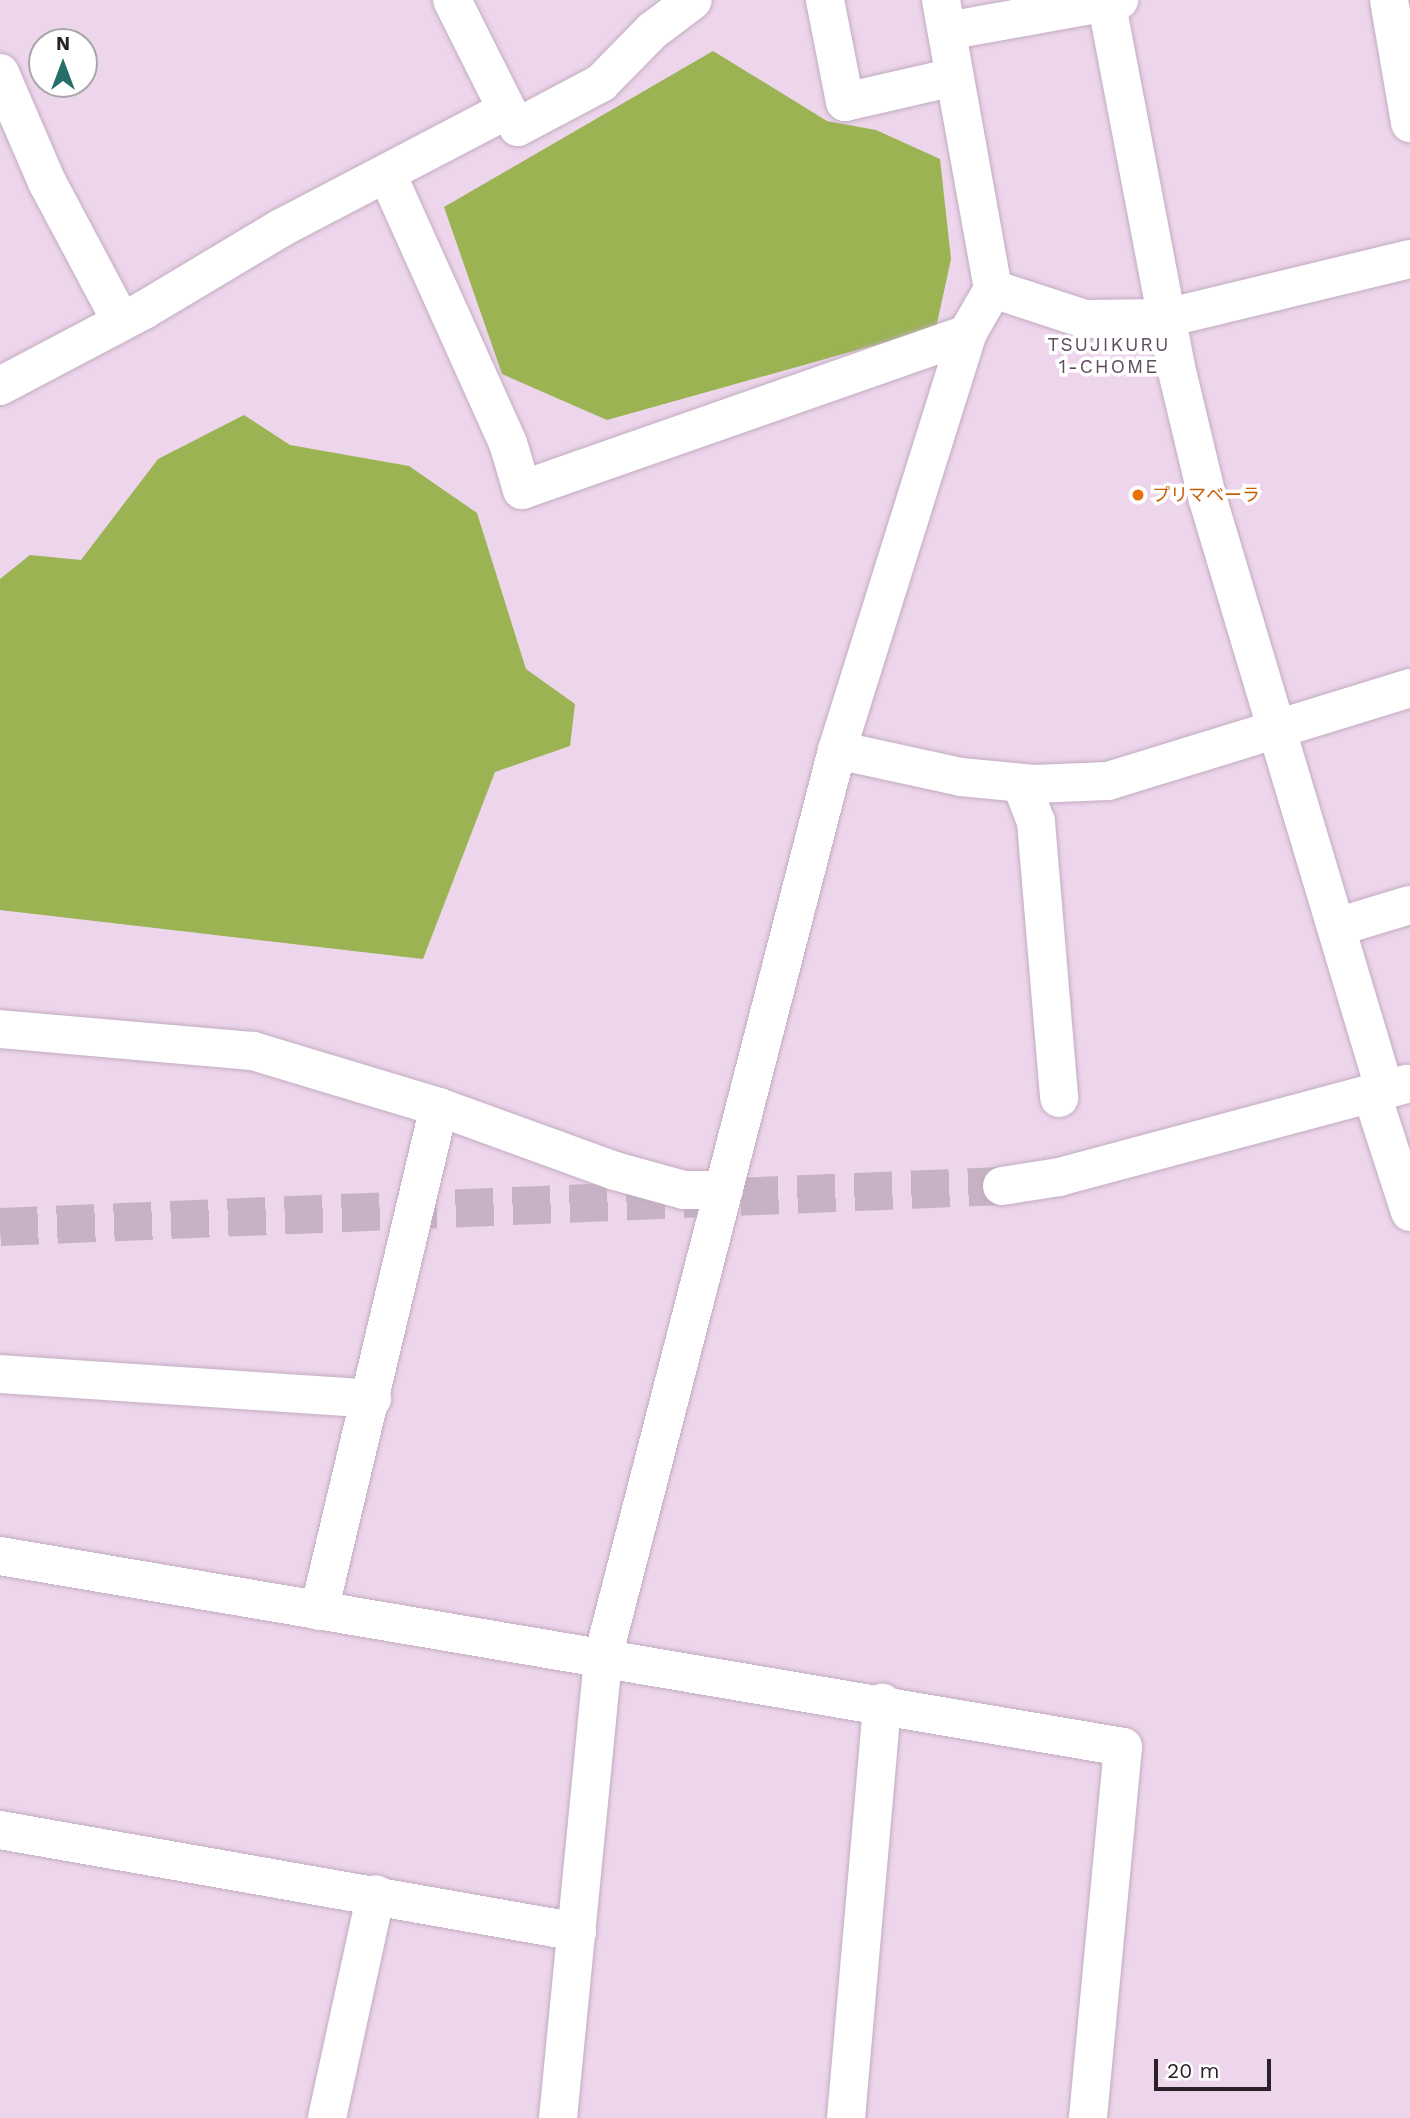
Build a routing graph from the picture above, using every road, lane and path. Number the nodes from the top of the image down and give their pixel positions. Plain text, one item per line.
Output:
1 (452, 0) edge
2 (693, 0) edge
3 (825, 0) edge
4 (1389, 0) edge
5 (1110, 1) edge
6 (944, 16) edge
7 (0, 73) edge
8 (954, 77) junction
9 (507, 110) junction
10 (1410, 123) edge
11 (387, 174) junction
12 (1410, 259) edge
13 (993, 289) junction
14 (1166, 318) junction
15 (121, 321) junction
16 (967, 334) junction
17 (0, 386) edge
18 (1410, 688) edge
19 (1278, 727) junction
20 (837, 750) junction
21 (1021, 783) junction
22 (1410, 905) edge
23 (1337, 927) junction
24 (0, 1029) edge
25 (1389, 1090) edge
26 (1059, 1098) dead end
27 (439, 1107) junction
28 (1002, 1186) tunnel mouth
29 (724, 1190) junction
30 (1410, 1212) edge
31 (0, 1374) edge
32 (372, 1399) junction
33 (0, 1556) edge
34 (319, 1611) junction
35 (603, 1657) junction
36 (882, 1703) junction
37 (0, 1830) edge
38 (376, 1894) junction
39 (577, 1932) junction
40 (327, 2118) edge
41 (558, 2118) edge
42 (846, 2118) edge
43 (1087, 2118) edge

1 - 9 street
2 - 9 street
3 - 8 street
4 - 10 street
5 - 6 street
5 - 14 street
6 - 8 street
7 - 15 street
8 - 13 street
9 - 11 street
11 - 15 street
11 - 16 street
12 - 14 street
13 - 14 street
13 - 16 street
14 - 19 street
15 - 17 street
16 - 20 street
18 - 19 street
19 - 21 street
19 - 23 street
20 - 21 street
20 - 29 street
21 - 26 street
22 - 23 street
23 - 25 street
24 - 27 street
25 - 28 street
25 - 30 street
27 - 29 street
27 - 32 street
29 - 35 street
31 - 32 street
32 - 34 street
33 - 34 street
34 - 35 street
35 - 36 street
35 - 39 street
36 - 42 street
36 - 43 street
37 - 38 street
38 - 39 street
38 - 40 street
39 - 41 street

